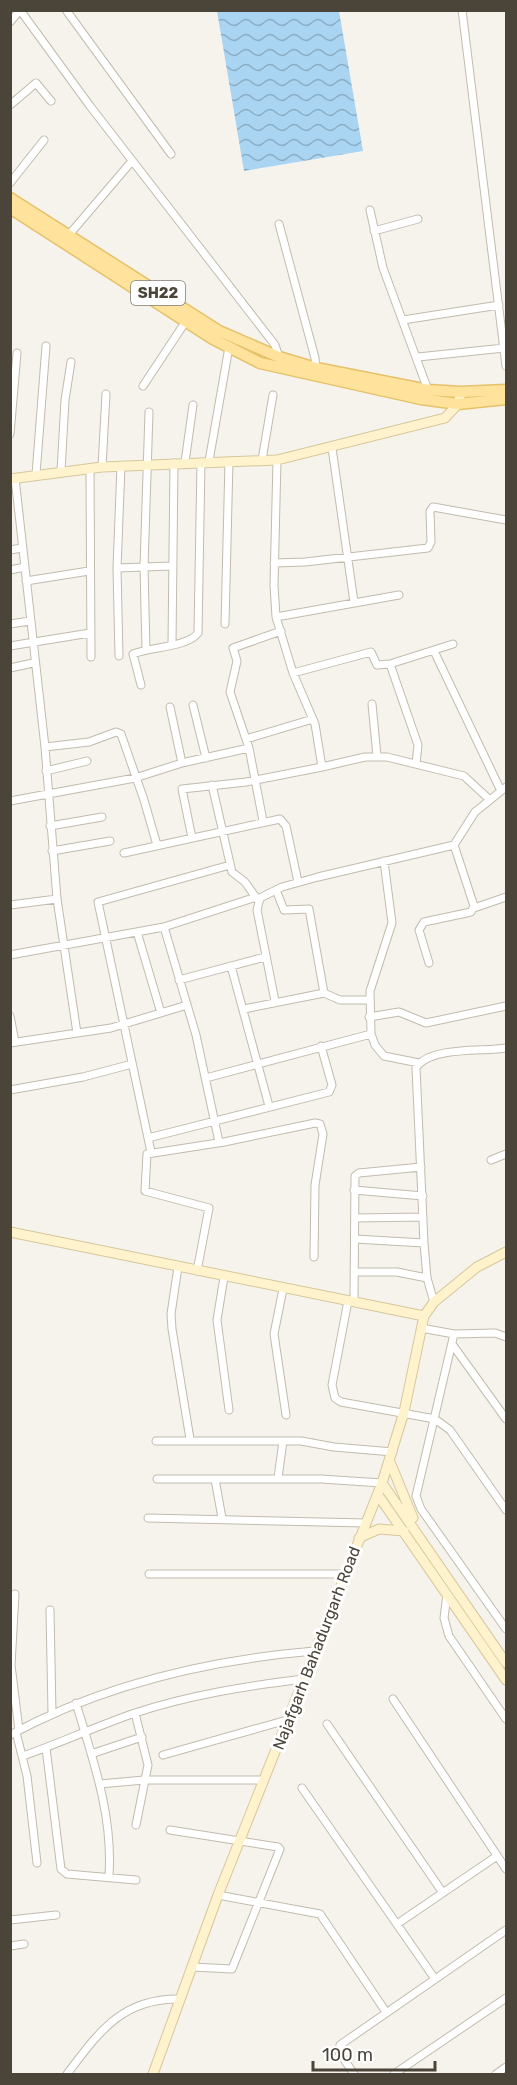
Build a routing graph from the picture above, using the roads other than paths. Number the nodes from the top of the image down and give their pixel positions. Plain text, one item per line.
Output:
1 (20, 10) edge
2 (66, 10) edge
3 (462, 10) edge
4 (10, 22) edge
5 (51, 101) dead end
6 (10, 105) edge
7 (44, 140) dead end
8 (171, 154) dead end
9 (132, 161) junction
10 (10, 183) edge
11 (10, 198) edge
12 (10, 208) edge
13 (370, 210) dead end
14 (418, 219) dead end
15 (279, 224) dead end
16 (374, 231) junction
17 (68, 236) junction
18 (103, 263) junction
19 (499, 304) junction
20 (403, 320) junction
21 (186, 321) junction
22 (46, 346) dead end
23 (229, 347) junction
24 (504, 348) junction
25 (17, 353) dead end
26 (279, 357) junction
27 (418, 357) junction
28 (71, 362) dead end
29 (507, 366) edge
30 (315, 372) junction
31 (143, 386) dead end
32 (428, 390) junction
33 (507, 390) edge
34 (461, 392) junction
35 (106, 394) dead end
36 (273, 395) dead end
37 (507, 399) edge
38 (458, 404) junction
39 (193, 405) dead end
40 (149, 412) dead end
41 (10, 434) edge
42 (332, 448) junction
43 (262, 460) junction
44 (277, 460) junction
45 (229, 461) junction
46 (185, 462) junction
47 (205, 462) junction
48 (174, 463) junction
49 (147, 464) junction
50 (121, 466) junction
51 (102, 467) junction
52 (90, 468) junction
53 (61, 471) junction
54 (36, 474) junction
55 (13, 478) edge
56 (507, 520) edge
57 (22, 548) junction
58 (10, 550) edge
59 (347, 556) junction
60 (274, 562) junction
61 (172, 566) junction
62 (25, 567) junction
63 (144, 567) junction
64 (117, 568) junction
65 (10, 570) edge
66 (89, 571) junction
67 (26, 582) junction
68 (399, 595) dead end
69 (354, 602) junction
70 (276, 617) junction
71 (30, 621) junction
72 (10, 624) edge
73 (225, 624) dead end
74 (281, 631) junction
75 (90, 633) junction
76 (32, 642) junction
77 (453, 644) dead end
78 (172, 645) junction
79 (10, 646) edge
80 (146, 650) junction
81 (435, 651) junction
82 (119, 656) dead end
83 (91, 657) dead end
84 (33, 663) junction
85 (390, 664) junction
86 (10, 668) edge
87 (293, 673) junction
88 (141, 685) dead end
89 (372, 704) dead end
90 (193, 705) dead end
91 (170, 707) dead end
92 (313, 719) junction
93 (246, 739) junction
94 (45, 747) junction
95 (249, 748) junction
96 (377, 756) junction
97 (206, 758) junction
98 (87, 761) dead end
99 (182, 763) junction
100 (416, 764) junction
101 (322, 766) junction
102 (46, 771) junction
103 (135, 778) junction
104 (256, 779) junction
105 (212, 785) junction
106 (504, 789) edge
107 (48, 794) junction
108 (490, 800) junction
109 (10, 801) edge
110 (102, 817) dead end
111 (263, 821) junction
112 (50, 826) junction
113 (221, 833) junction
114 (192, 838) junction
115 (110, 841) dead end
116 (157, 845) junction
117 (454, 846) junction
118 (52, 851) junction
119 (124, 853) dead end
120 (384, 861) junction
121 (230, 865) junction
122 (298, 882) junction
123 (276, 890) junction
124 (507, 897) edge
125 (57, 899) junction
126 (257, 899) junction
127 (10, 905) edge
128 (474, 908) junction
129 (164, 927) junction
130 (137, 932) junction
131 (105, 938) junction
132 (63, 946) junction
133 (10, 955) edge
134 (265, 957) junction
135 (429, 963) dead end
136 (231, 966) junction
137 (179, 980) junction
138 (324, 993) junction
139 (368, 1000) junction
140 (274, 1001) junction
141 (187, 1005) junction
142 (507, 1006) edge
143 (244, 1009) junction
144 (160, 1013) junction
145 (10, 1016) edge
146 (369, 1017) junction
147 (126, 1024) junction
148 (77, 1033) junction
149 (371, 1034) junction
150 (13, 1043) edge
151 (321, 1046) junction
152 (507, 1048) edge
153 (259, 1063) junction
154 (419, 1063) junction
155 (132, 1064) junction
156 (206, 1078) junction
157 (10, 1090) edge
158 (269, 1106) junction
159 (215, 1122) junction
160 (148, 1138) junction
161 (219, 1142) junction
162 (151, 1152) junction
163 (507, 1154) edge
164 (491, 1160) dead end
165 (421, 1167) junction
166 (354, 1190) junction
167 (423, 1196) junction
168 (423, 1217) junction
169 (355, 1218) junction
170 (10, 1232) edge
171 (355, 1239) junction
172 (424, 1243) junction
173 (507, 1252) edge
174 (314, 1257) dead end
175 (177, 1267) junction
176 (196, 1270) junction
177 (354, 1272) junction
178 (224, 1277) junction
179 (426, 1278) junction
180 (283, 1289) junction
181 (351, 1302) junction
182 (434, 1302) junction
183 (424, 1316) junction
184 (421, 1328) junction
185 (454, 1334) junction
186 (507, 1337) edge
187 (452, 1344) junction
188 (229, 1410) dead end
189 (404, 1412) junction
190 (286, 1415) dead end
191 (435, 1419) junction
192 (507, 1419) edge
193 (190, 1439) junction
194 (156, 1441) dead end
195 (283, 1441) junction
196 (393, 1452) junction
197 (390, 1462) junction
198 (278, 1478) junction
199 (157, 1479) dead end
200 (215, 1479) junction
201 (382, 1483) junction
202 (378, 1496) junction
203 (507, 1510) edge
204 (148, 1518) dead end
205 (222, 1518) junction
206 (366, 1523) junction
207 (404, 1531) junction
208 (418, 1532) junction
209 (359, 1538) junction
210 (149, 1574) dead end
211 (346, 1574) junction
212 (447, 1593) junction
213 (15, 1594) dead end
214 (50, 1610) dead end
215 (507, 1629) edge
216 (314, 1651) junction
217 (507, 1663) edge
218 (303, 1679) junction
219 (507, 1680) edge
220 (393, 1699) dead end
221 (76, 1703) junction
222 (52, 1713) junction
223 (135, 1713) junction
224 (507, 1719) edge
225 (287, 1720) junction
226 (327, 1724) dead end
227 (15, 1732) edge
228 (85, 1733) junction
229 (142, 1737) junction
230 (46, 1748) junction
231 (91, 1754) junction
232 (163, 1755) dead end
233 (23, 1756) junction
234 (144, 1780) junction
235 (264, 1780) junction
236 (100, 1784) junction
237 (302, 1788) dead end
238 (136, 1825) dead end
239 (170, 1830) dead end
240 (241, 1840) junction
241 (497, 1856) junction
242 (37, 1863) dead end
243 (507, 1869) edge
244 (109, 1875) junction
245 (136, 1880) dead end
246 (443, 1893) junction
247 (218, 1895) junction
248 (259, 1904) junction
249 (56, 1915) dead end
250 (10, 1920) edge
251 (397, 1924) junction
252 (507, 1930) edge
253 (24, 1944) dead end
254 (10, 1946) edge
255 (192, 1967) junction
256 (435, 1979) junction
257 (507, 1998) edge
258 (180, 1999) junction
259 (386, 2012) junction
260 (507, 2067) edge
261 (67, 2074) edge
262 (153, 2074) edge
263 (354, 2074) edge
264 (394, 2074) edge
265 (496, 2074) edge

1 - 4 street
1 - 9 street
2 - 8 street
3 - 19 street
5 - 6 street
7 - 10 street
9 - 17 street
9 - 26 street
11 - 17 main road, SH22
12 - 18 main road, SH22
13 - 16 street
14 - 16 street
15 - 30 street
16 - 20 street
17 - 18 main road, SH22
18 - 21 main road, SH22
18 - 26 main road, SH22
19 - 20 street
19 - 24 street
20 - 27 street
21 - 23 main road, SH22
21 - 31 street
22 - 54 street
23 - 30 main road, SH22
23 - 47 street
24 - 27 street
24 - 29 street
25 - 41 street
26 - 30 main road, SH22
27 - 32 street
28 - 53 street
30 - 32 main road, SH22
30 - 38 main road, SH22
32 - 34 main road, SH22
33 - 34 main road, SH22
34 - 38 street
35 - 51 street
36 - 43 street
37 - 38 main road, SH22
38 - 42 street
39 - 46 street
40 - 49 street
42 - 44 street
42 - 59 street
43 - 44 street
43 - 45 street
44 - 60 street
45 - 47 street
45 - 73 street
46 - 47 street
46 - 48 street
47 - 78 street
48 - 49 street
48 - 61 street
49 - 50 street
49 - 63 street
50 - 51 street
50 - 64 street
51 - 52 street
52 - 53 street
52 - 66 street
53 - 54 street
54 - 55 street
55 - 57 street
56 - 59 street
57 - 58 street
57 - 62 street
59 - 60 street
59 - 69 street
60 - 70 street
61 - 63 street
61 - 78 street
62 - 65 street
62 - 67 street
63 - 64 street
63 - 80 street
64 - 82 street
66 - 67 street
66 - 75 street
67 - 71 street
68 - 69 street
69 - 70 street
70 - 74 street
71 - 72 street
71 - 76 street
74 - 87 street
74 - 93 street
75 - 76 street
75 - 83 street
76 - 79 street
76 - 84 street
77 - 81 street
78 - 80 street
80 - 88 street
81 - 85 street
81 - 106 street
84 - 86 street
84 - 94 street
85 - 87 street
85 - 100 street
87 - 92 street
89 - 96 street
90 - 97 street
91 - 99 street
92 - 93 street
92 - 101 street
93 - 95 street
94 - 102 street
94 - 103 street
95 - 97 street
95 - 104 street
96 - 100 street
96 - 101 street
97 - 99 street
98 - 102 street
99 - 103 street
100 - 108 street
101 - 104 street
102 - 107 street
103 - 107 street
103 - 116 street
104 - 105 street
104 - 111 street
105 - 113 street
105 - 114 street
106 - 108 street
107 - 109 street
107 - 112 street
108 - 117 street
110 - 112 street
111 - 113 street
111 - 122 street
112 - 118 street
113 - 114 street
113 - 121 street
114 - 116 street
115 - 118 street
116 - 119 street
117 - 120 street
117 - 128 street
118 - 125 street
120 - 122 street
120 - 139 street
121 - 126 street
121 - 131 street
122 - 123 street
123 - 126 street
123 - 138 street
124 - 128 street
125 - 127 street
125 - 132 street
126 - 129 street
126 - 134 street
128 - 135 street
129 - 130 street
129 - 137 street
130 - 131 street
130 - 144 street
131 - 132 street
131 - 147 street
132 - 133 street
132 - 148 street
134 - 136 street
134 - 140 street
136 - 137 street
136 - 143 street
137 - 141 street
138 - 139 street
138 - 140 street
139 - 146 street
140 - 143 street
141 - 144 street
141 - 156 street
142 - 146 street
143 - 153 street
144 - 147 street
145 - 150 street
146 - 149 street
147 - 148 street
147 - 155 street
148 - 150 street
149 - 151 street
149 - 154 street
151 - 153 street
151 - 158 street
152 - 154 street
153 - 156 street
153 - 158 street
154 - 165 street
155 - 157 street
155 - 160 street
156 - 159 street
158 - 159 street
159 - 160 street
159 - 161 street
160 - 162 street
161 - 162 street
161 - 174 street
162 - 176 street
163 - 164 street
165 - 166 street
165 - 167 street
166 - 167 street
166 - 169 street
167 - 168 street
168 - 169 street
168 - 172 street
169 - 171 street
170 - 175 street
171 - 172 street
171 - 177 street
172 - 179 street
173 - 182 street, Najafgarh Bahadurgarh Road
175 - 176 street
175 - 193 street
176 - 178 street
177 - 179 street
177 - 181 street
178 - 180 street
178 - 188 street
179 - 182 street
180 - 181 street
180 - 190 street
181 - 183 street
181 - 189 street
182 - 183 street, Najafgarh Bahadurgarh Road
183 - 184 street, Najafgarh Bahadurgarh Road
184 - 185 street
184 - 189 street, Najafgarh Bahadurgarh Road
185 - 186 street
185 - 187 street
187 - 191 street
187 - 192 street
189 - 191 street
189 - 196 street, Najafgarh Bahadurgarh Road
191 - 203 street
191 - 215 street
193 - 194 street
193 - 195 street
195 - 196 street
195 - 198 street
196 - 197 street, Najafgarh Bahadurgarh Road
197 - 201 street, Najafgarh Bahadurgarh Road
197 - 208 street
198 - 200 street
198 - 201 street
199 - 200 street
200 - 205 street
201 - 202 street, Najafgarh Bahadurgarh Road
201 - 208 street
202 - 206 street, Najafgarh Bahadurgarh Road
202 - 207 street
204 - 205 street
205 - 206 street
206 - 209 street, Najafgarh Bahadurgarh Road
207 - 209 street
207 - 212 street
208 - 217 street
209 - 211 street, Najafgarh Bahadurgarh Road
210 - 211 street
211 - 216 street, Najafgarh Bahadurgarh Road
212 - 219 street
212 - 224 street
213 - 227 street
214 - 222 street
216 - 218 street, Najafgarh Bahadurgarh Road
216 - 221 street
218 - 223 street
218 - 225 street, Najafgarh Bahadurgarh Road
220 - 241 street
221 - 222 street
221 - 228 street
222 - 227 street
223 - 228 street
223 - 229 street
225 - 232 street
225 - 235 street, Najafgarh Bahadurgarh Road
226 - 246 street
227 - 233 street
228 - 230 street
228 - 231 street
229 - 231 street
229 - 234 street
230 - 233 street
230 - 244 street
231 - 236 street
233 - 242 street
234 - 235 street
234 - 236 street
234 - 238 street
235 - 240 street, Najafgarh Bahadurgarh Road
236 - 244 street
237 - 251 street
239 - 240 street
240 - 247 street, Najafgarh Bahadurgarh Road
240 - 248 street
241 - 243 street
241 - 246 street
244 - 245 street
246 - 251 street
247 - 248 street
247 - 255 street, Najafgarh Bahadurgarh Road
248 - 255 street
248 - 259 street
249 - 250 street
251 - 256 street
252 - 256 street
253 - 254 street
255 - 258 street, Najafgarh Bahadurgarh Road
256 - 259 street
257 - 264 street
258 - 261 street
258 - 262 street, Najafgarh Bahadurgarh Road
259 - 263 street
260 - 265 street

